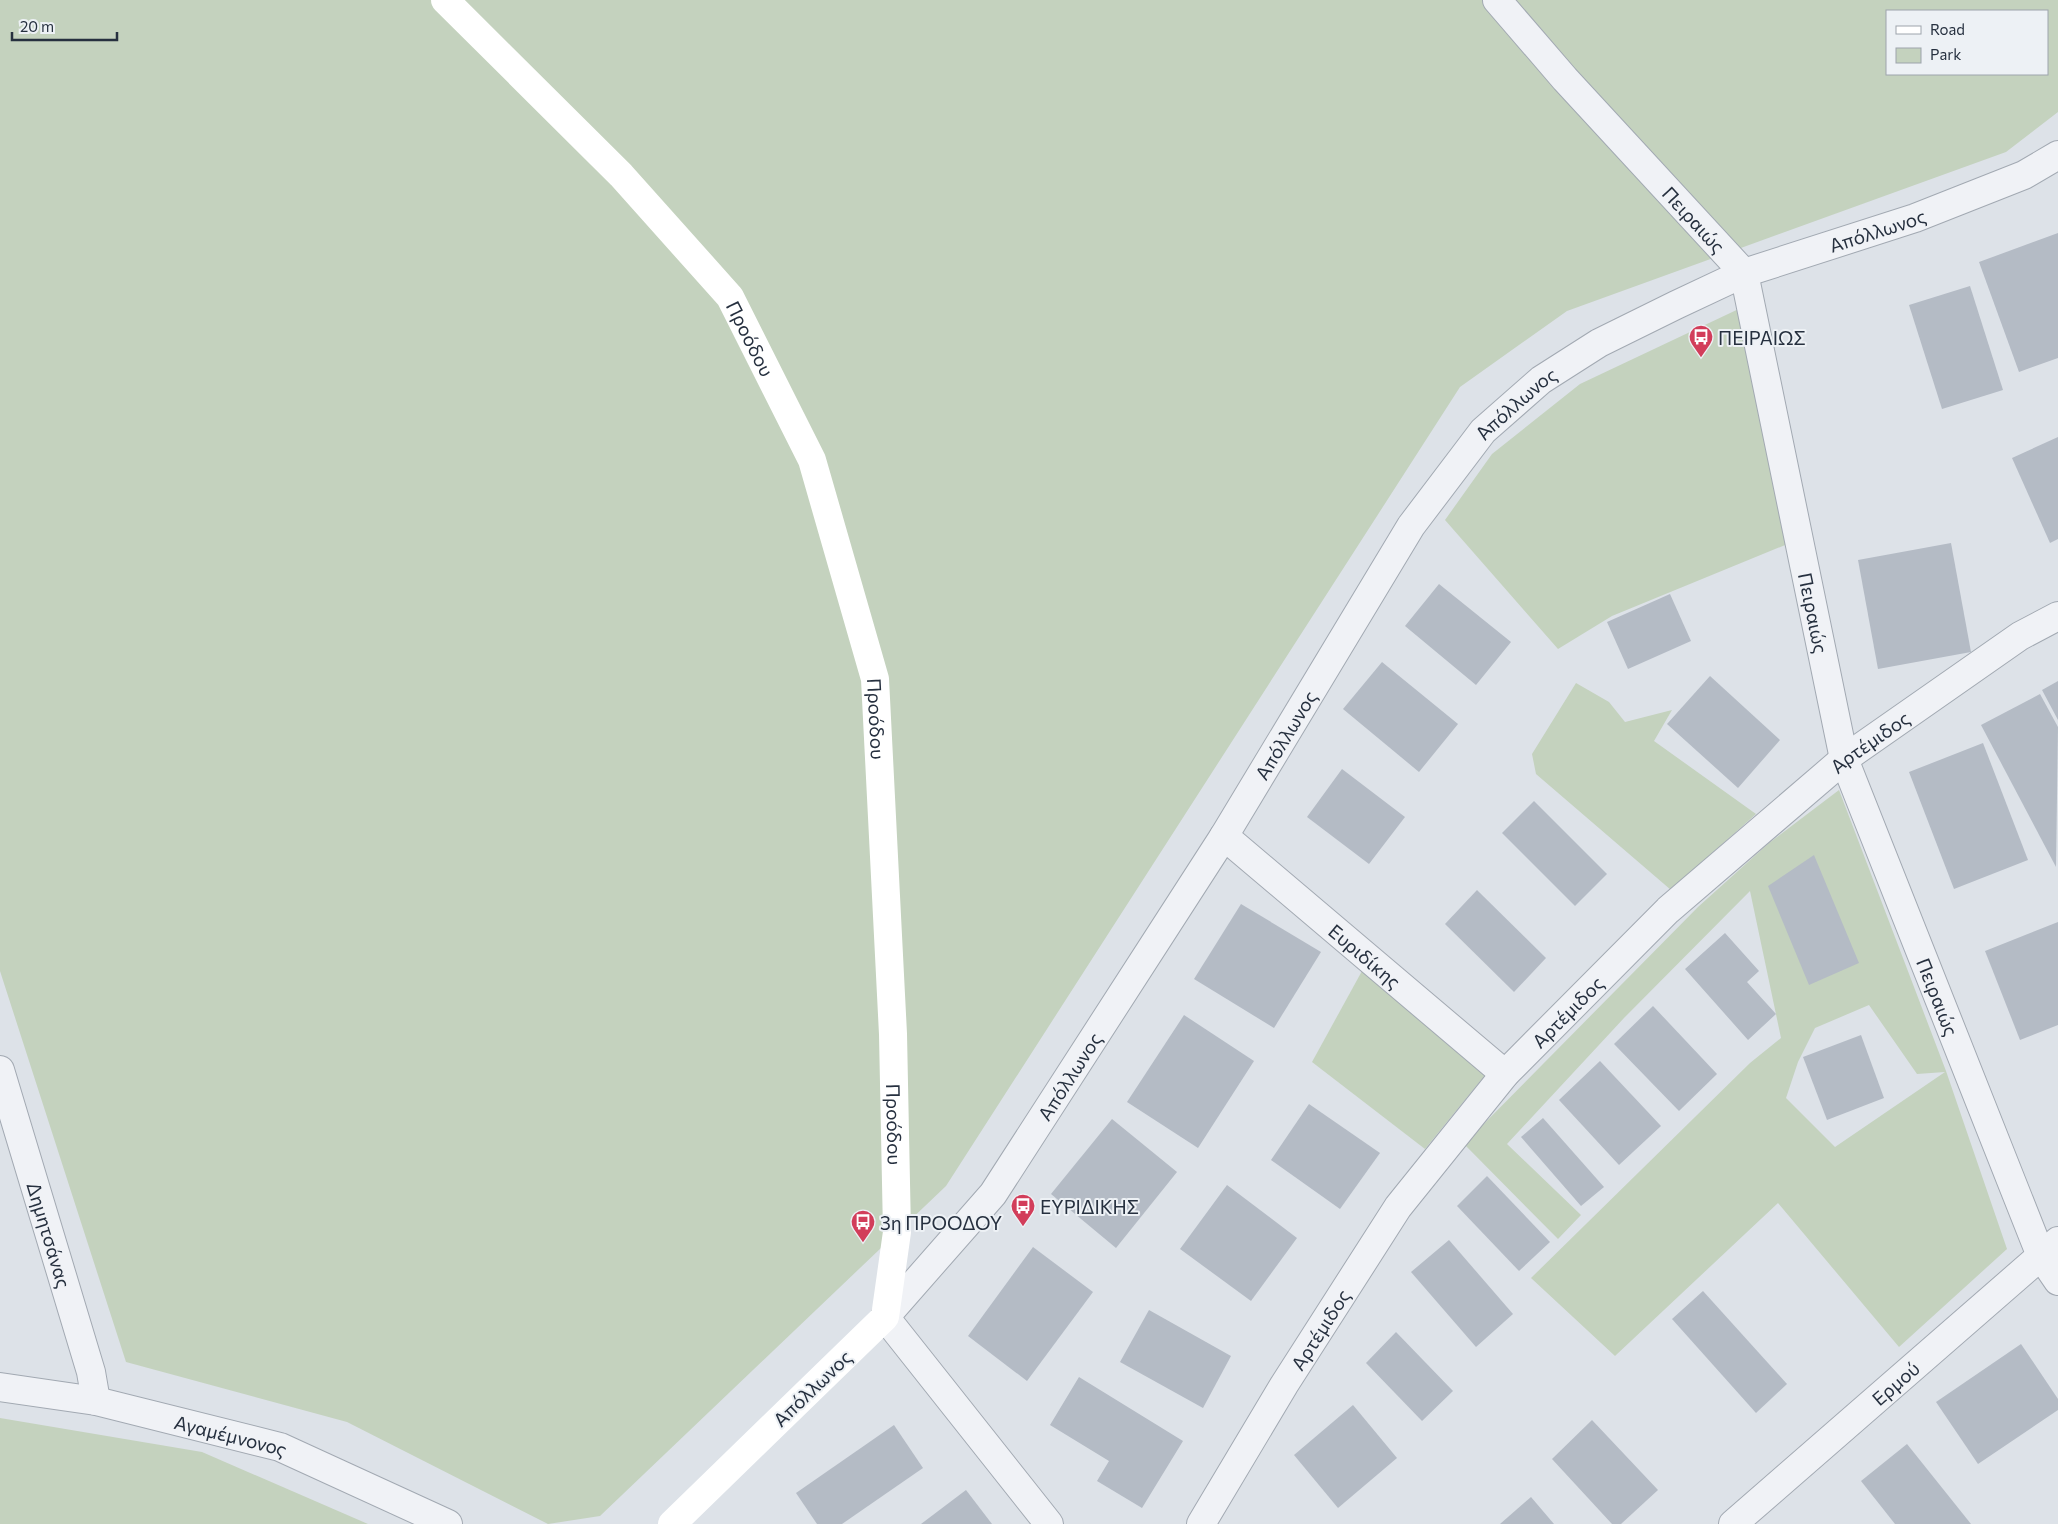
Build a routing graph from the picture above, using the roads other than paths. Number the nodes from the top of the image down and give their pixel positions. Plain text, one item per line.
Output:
1 (445, 0) edge
2 (1497, 0) edge
3 (2058, 155) edge
4 (1744, 273) junction
5 (2058, 616) edge
6 (1844, 759) junction
7 (1224, 836) junction
8 (0, 1070) edge
9 (1506, 1074) junction
10 (2049, 1249) edge
11 (2058, 1281) edge
12 (886, 1317) junction
13 (0, 1387) edge
14 (96, 1401) junction
15 (448, 1524) edge
16 (672, 1524) edge
17 (1049, 1524) edge
18 (1201, 1524) edge
19 (1733, 1524) edge

1 - 12 street, Προόδου
2 - 4 street, Πειραιώς
3 - 4 street, Απόλλωνος
4 - 6 street, Πειραιώς
4 - 7 street, Απόλλωνος
5 - 6 street, Αρτέμιδος
6 - 9 street, Αρτέμιδος
6 - 10 street, Πειραιώς
7 - 9 street, Ευριδίκης
7 - 12 street, Απόλλωνος
8 - 14 street, Δημητσάνας
9 - 18 street, Αρτέμιδος
10 - 11 street, Πειραιώς
10 - 19 street, Ερμού
12 - 16 street, Απόλλωνος
12 - 17 street
13 - 14 street, Αγαμέμνονος
14 - 15 street, Αγαμέμνονος

